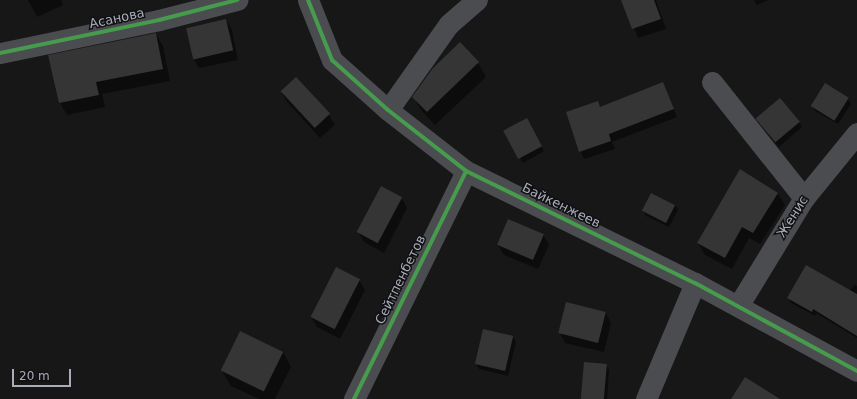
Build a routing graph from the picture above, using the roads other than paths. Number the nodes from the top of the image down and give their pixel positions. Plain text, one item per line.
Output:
1 (237, 0) edge
2 (308, 0) edge
3 (477, 0) edge
4 (1, 51) edge
5 (712, 82) dead end
6 (388, 110) junction
7 (857, 133) edge
8 (466, 170) junction
9 (804, 198) junction
10 (695, 283) junction
11 (738, 306) junction
12 (857, 371) edge
13 (354, 399) edge
14 (646, 399) edge

1 - 4 street, Асанова
2 - 6 street, Байкенжеев
3 - 6 street
5 - 9 street
6 - 8 street, Байкенжеев
7 - 9 street, Женис
8 - 10 street, Байкенжеев
8 - 13 street, Сейтпенбетов
9 - 11 street, Женис
10 - 11 street, Байкенжеев
10 - 14 street
11 - 12 street, Байкенжеев

